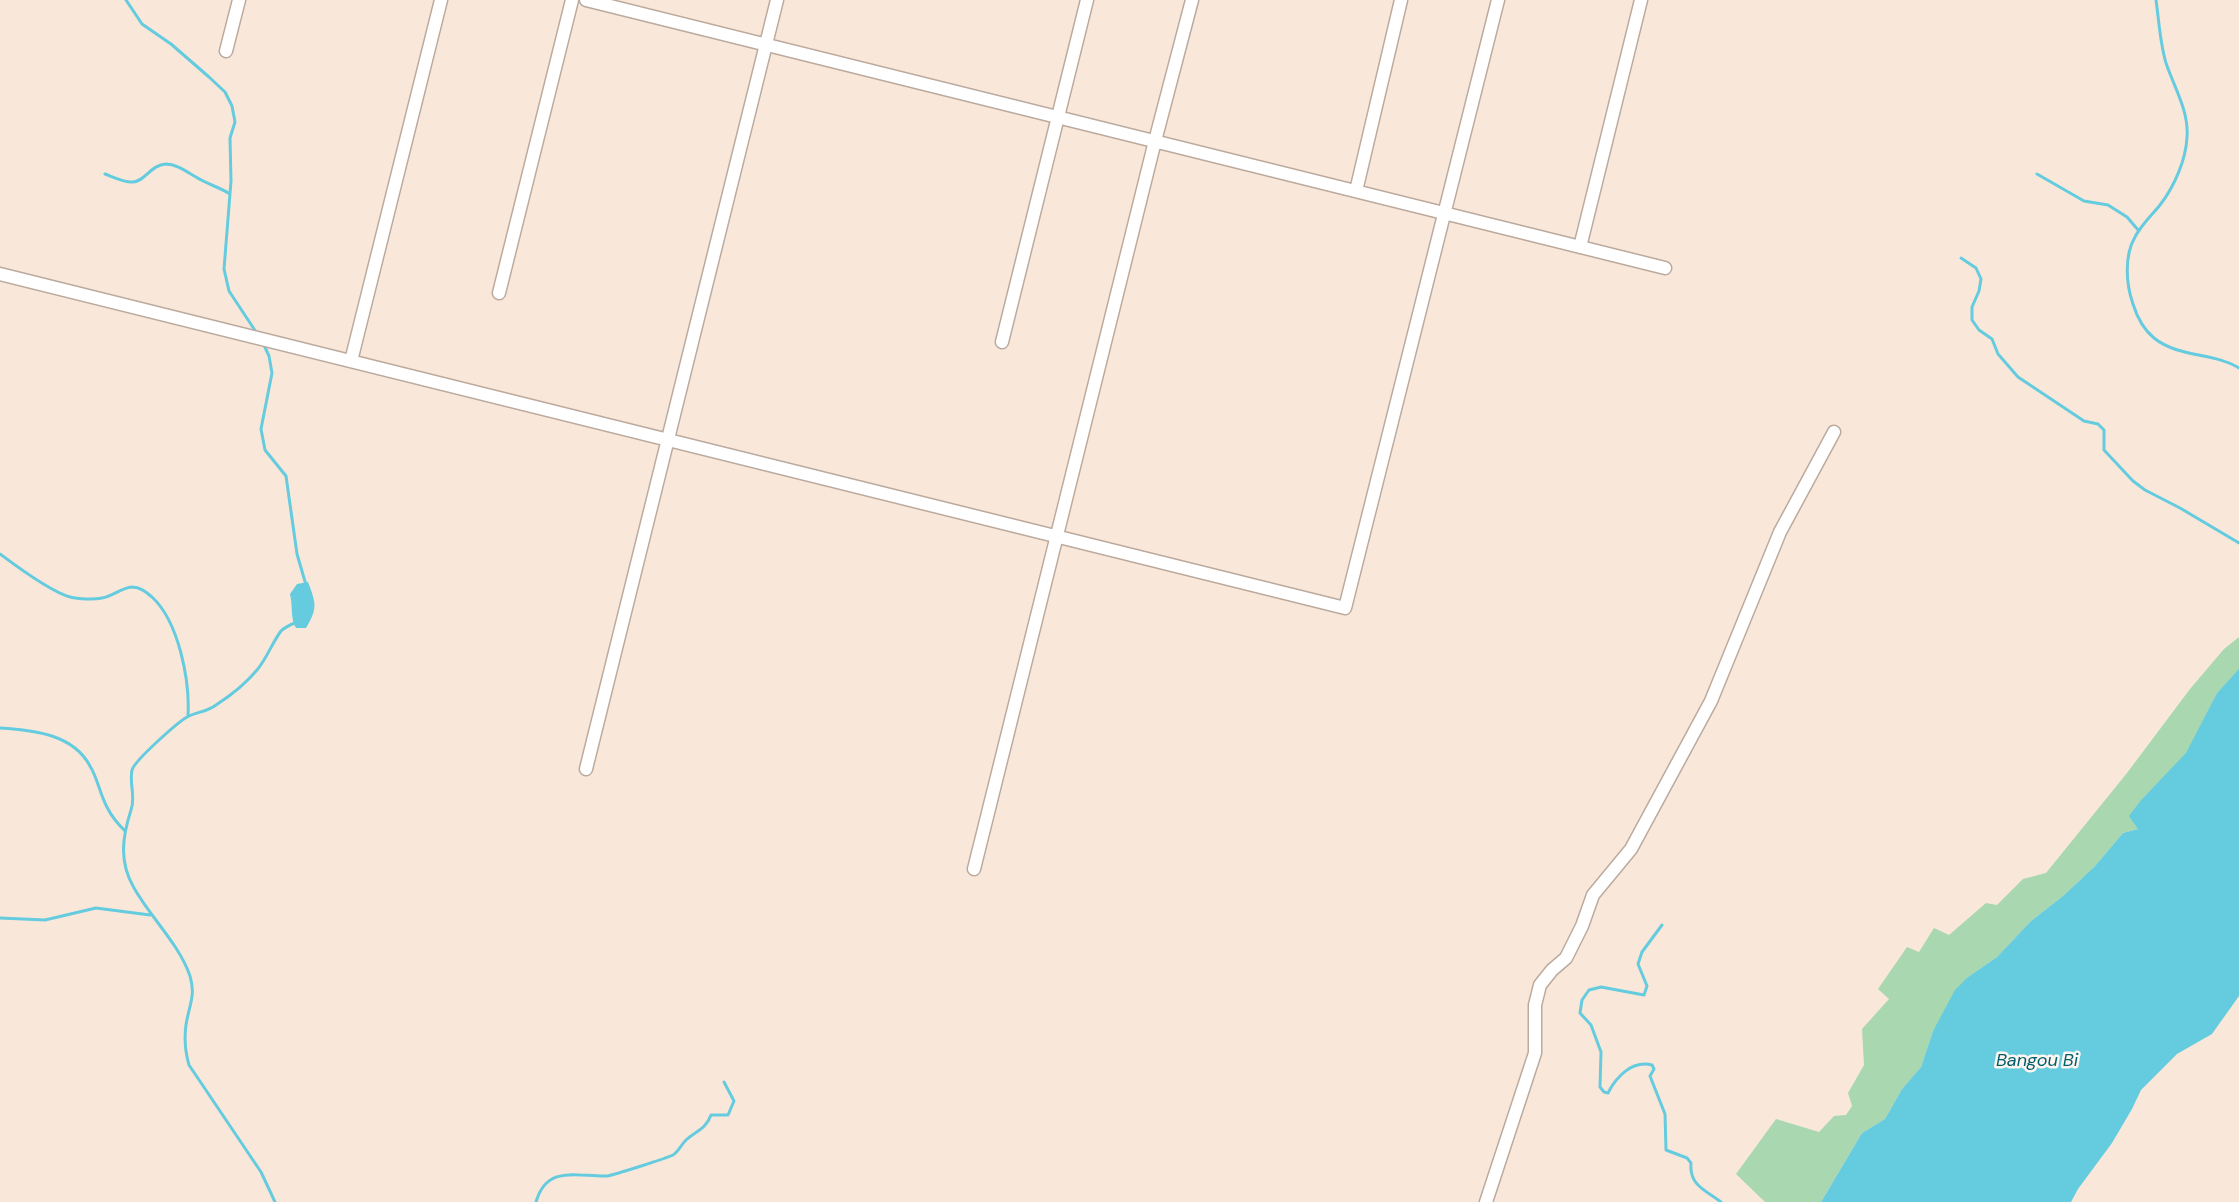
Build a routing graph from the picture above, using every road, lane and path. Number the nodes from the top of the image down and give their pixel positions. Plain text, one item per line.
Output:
1 (239, 0) edge
2 (441, 0) edge
3 (572, 0) edge
4 (586, 0) edge
5 (777, 0) edge
6 (1087, 0) edge
7 (1192, 0) edge
8 (1401, 0) edge
9 (1498, 0) edge
10 (1641, 0) edge
11 (766, 45) junction
12 (226, 51) dead end
13 (1058, 117) junction
14 (1155, 141) junction
15 (1356, 191) junction
16 (1444, 213) junction
17 (1580, 247) junction
18 (1665, 268) dead end
19 (0, 274) edge
20 (499, 294) dead end
21 (1002, 342) dead end
22 (351, 362) junction
23 (1834, 432) dead end
24 (668, 440) junction
25 (1056, 537) junction
26 (586, 769) dead end
27 (974, 869) dead end
28 (1486, 1202) edge

1 - 12 street
2 - 22 street
3 - 20 street
4 - 11 street
5 - 11 street
6 - 13 street
7 - 14 street
8 - 15 street
9 - 16 street
10 - 17 street
11 - 13 street
11 - 24 street
13 - 14 street
13 - 21 street
14 - 15 street
14 - 25 street
15 - 16 street
16 - 17 street
16 - 25 street
17 - 18 street
19 - 22 street
22 - 24 street
23 - 28 street
24 - 25 street
24 - 26 street
25 - 27 street

